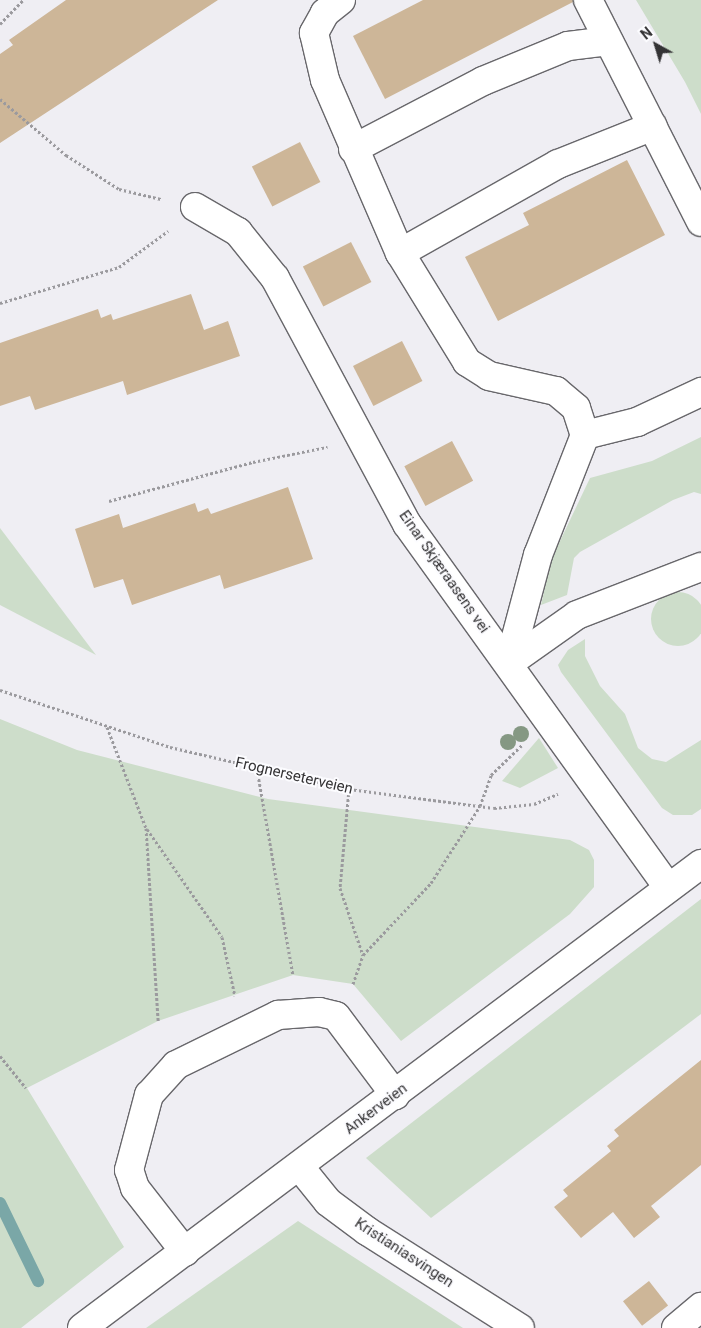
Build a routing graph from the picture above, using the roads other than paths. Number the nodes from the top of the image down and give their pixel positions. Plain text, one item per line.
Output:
1 (341, 0) edge
2 (588, 0) edge
3 (608, 41) junction
4 (653, 126) junction
5 (353, 149) junction
6 (195, 208) road end
7 (701, 222) edge
8 (400, 253) junction
9 (701, 392) edge
10 (585, 435) junction
11 (701, 567) edge
12 (509, 663) junction
13 (701, 864) edge
14 (669, 888) junction
15 (395, 1095) junction
16 (299, 1166) junction
17 (185, 1252) junction
18 (701, 1307) edge
19 (82, 1328) edge
20 (520, 1328) edge
21 (676, 1328) edge

1 - 5 street
2 - 3 street
3 - 4 street
3 - 5 street
4 - 7 street
4 - 8 street
5 - 8 street
6 - 12 street, Einar Skjæraasens vei
8 - 10 street
9 - 10 street
10 - 12 street
11 - 12 street
12 - 14 street, Einar Skjæraasens vei
13 - 14 street
14 - 15 street, Ankerveien
15 - 16 street, Ankerveien
15 - 17 street
16 - 17 street, Ankerveien
16 - 20 street, Kristianiasvingen
17 - 19 street, Ankerveien
18 - 21 street

